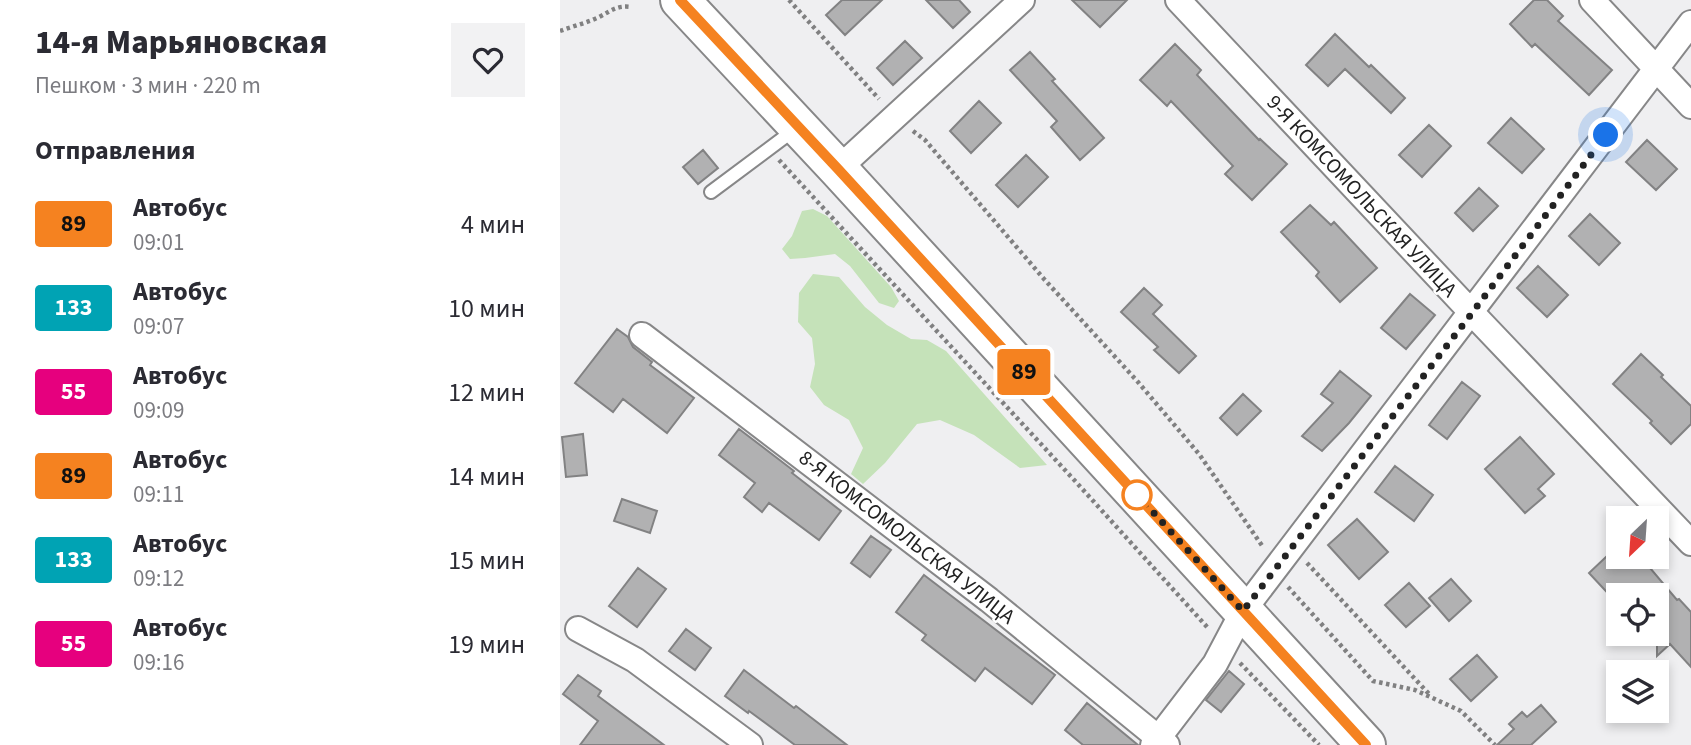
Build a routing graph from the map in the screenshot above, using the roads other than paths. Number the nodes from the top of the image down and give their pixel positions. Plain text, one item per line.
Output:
1 (680, 0) edge
2 (1023, 0) edge
3 (1178, 0) edge
4 (1592, 0) edge
5 (1691, 23) edge
6 (1656, 68) junction
7 (1691, 106) edge
8 (799, 127) junction
9 (838, 169) junction
10 (710, 192) dead end
11 (1472, 313) junction
12 (642, 335) dead end
13 (1691, 544) edge
14 (1243, 611) junction
15 (578, 629) dead end
16 (1159, 742) edge
17 (750, 745) edge
18 (1366, 745) edge

1 - 8 main road
2 - 9 street
3 - 11 street, 9-Я КОМСОМОЛЬСКАЯ УЛИЦА
4 - 6 street
5 - 6 street
6 - 7 street
6 - 11 street
8 - 9 main road
8 - 10 lane
9 - 14 main road
11 - 13 street, 9-Я КОМСОМОЛЬСКАЯ УЛИЦА
11 - 14 street
12 - 16 street, 8-Я КОМСОМОЛЬСКАЯ УЛИЦА
14 - 16 street
14 - 18 main road
15 - 17 street

